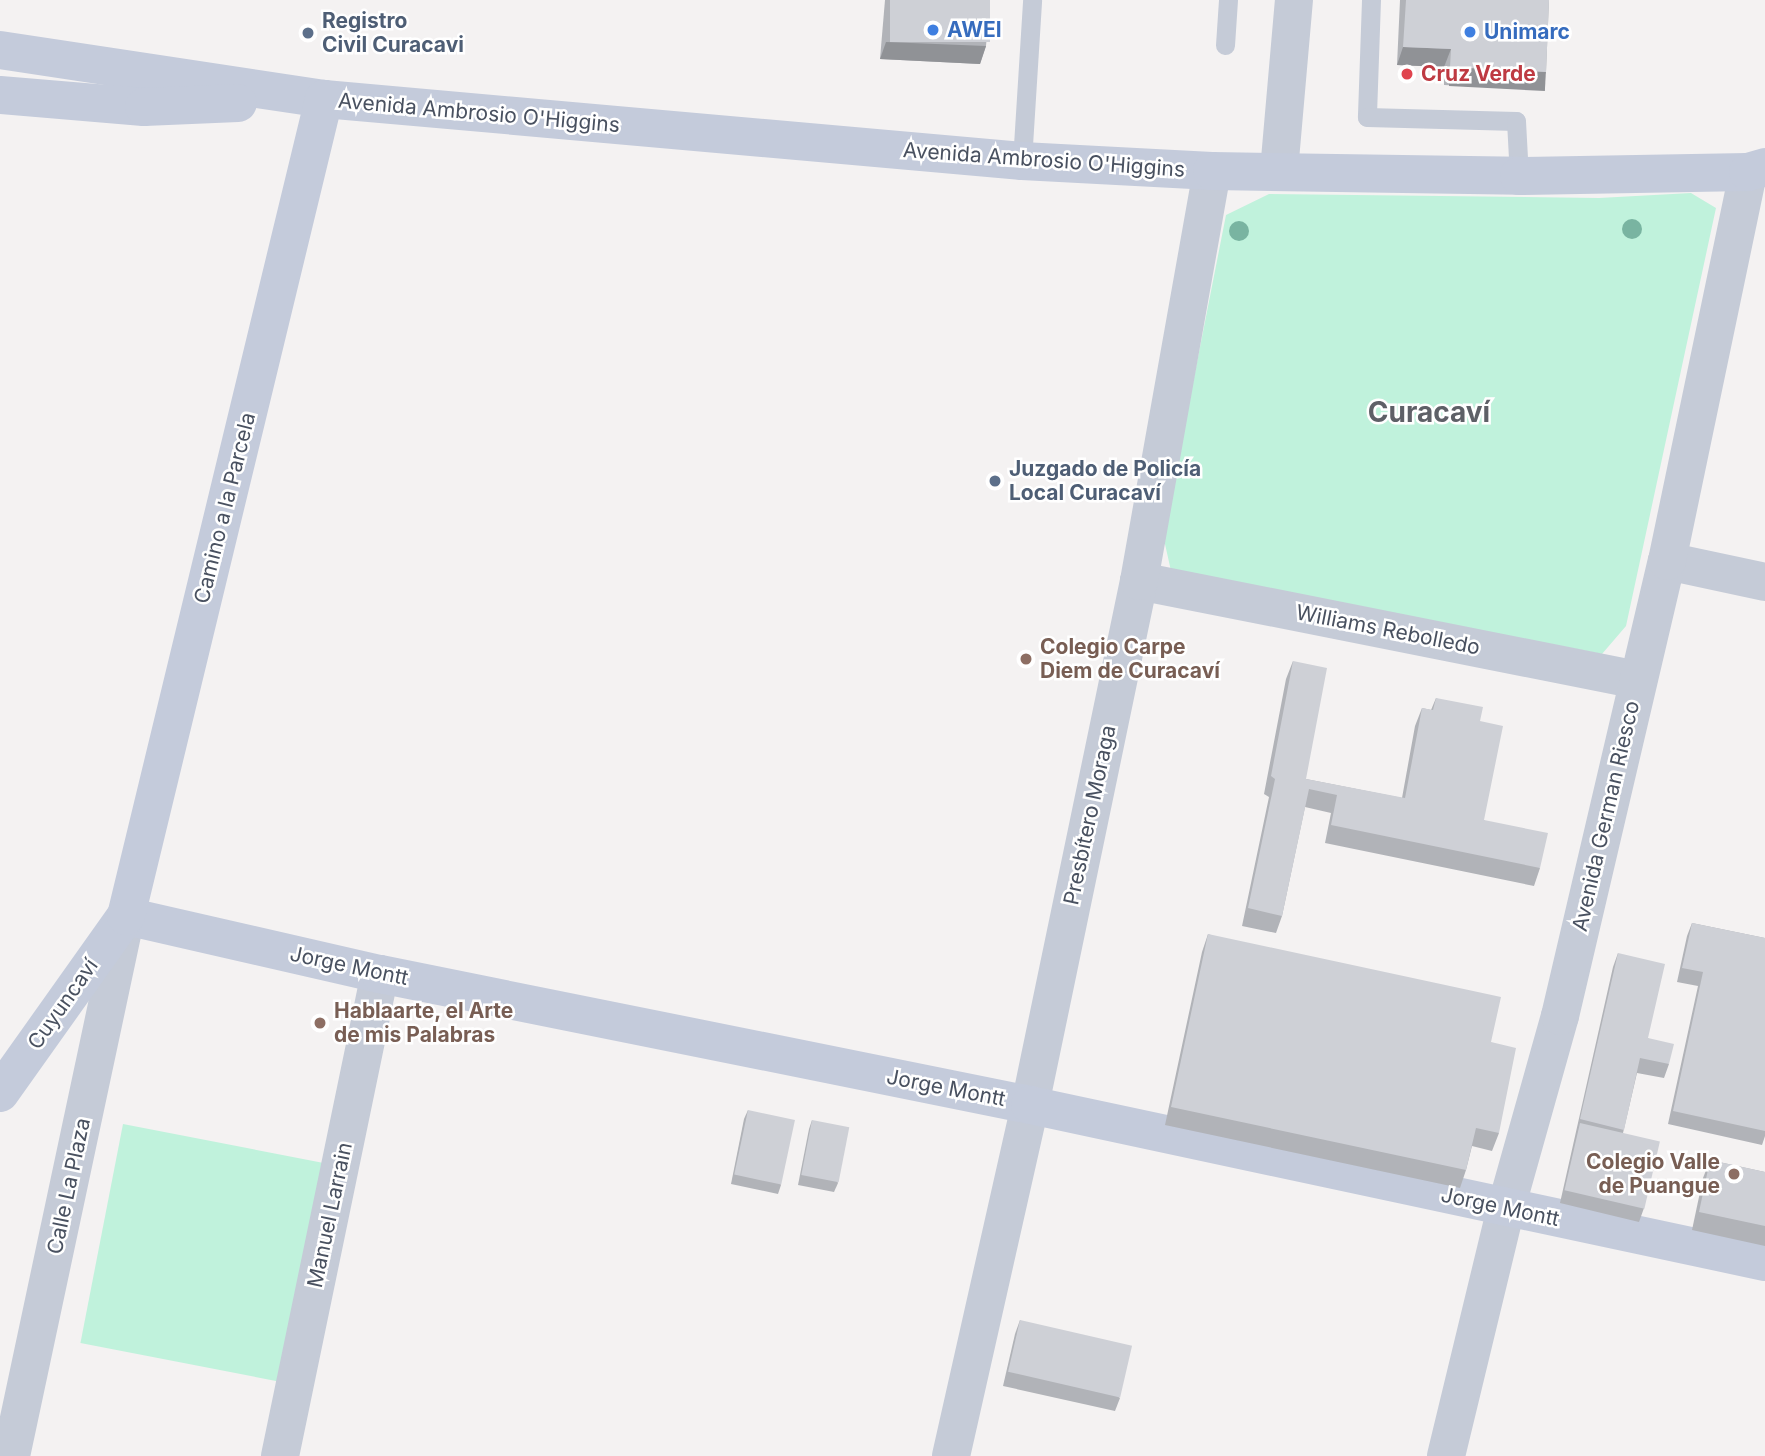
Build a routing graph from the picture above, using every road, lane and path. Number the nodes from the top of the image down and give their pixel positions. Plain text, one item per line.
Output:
1 (1032, 0) edge
2 (1228, 0) edge
3 (1294, 0) edge
4 (1371, 0) edge
5 (1225, 45) dead end
6 (0, 50) edge
7 (0, 95) edge
8 (324, 99) junction
9 (1022, 161) junction
10 (1756, 169) edge
11 (1212, 171) junction
12 (1279, 172) junction
13 (1519, 176) junction
14 (1667, 561) junction
15 (1139, 581) junction
16 (1765, 582) edge
17 (1638, 680) junction
18 (126, 916) junction
19 (380, 974) junction
20 (0, 1093) edge
21 (1030, 1105) junction
22 (1506, 1208) junction
23 (1765, 1262) edge
24 (11, 1456) edge
25 (280, 1456) edge
26 (951, 1456) edge
27 (1447, 1456) edge

1 - 9 lane
2 - 5 lane
3 - 12 street
4 - 13 lane
6 - 8 street, Avenida Ambrosio O'Higgins
7 - 8 street, Avenida Ambrosio O'Higgins
8 - 9 street, Avenida Ambrosio O'Higgins
8 - 18 street, Camino a la Parcela
9 - 11 street, Avenida Ambrosio O'Higgins
10 - 13 street, Avenida Ambrosio O'Higgins
10 - 14 street, Avenida German Riesco
11 - 12 street, Avenida Ambrosio O'Higgins
11 - 15 street, Presbítero Moraga
12 - 13 street, Avenida Ambrosio O'Higgins
14 - 16 street
14 - 17 street, Avenida German Riesco
15 - 17 street, Williams Rebolledo
15 - 21 street, Presbítero Moraga
17 - 22 street, Avenida German Riesco
18 - 19 street, Jorge Montt
18 - 20 street, Cuyuncaví
18 - 24 street, Calle La Plaza
19 - 21 street, Jorge Montt
19 - 25 street, Manuel Larrain
21 - 22 street, Jorge Montt
21 - 26 street, Presbítero Moraga
22 - 23 street, Jorge Montt
22 - 27 street, Avenida German Riesco

